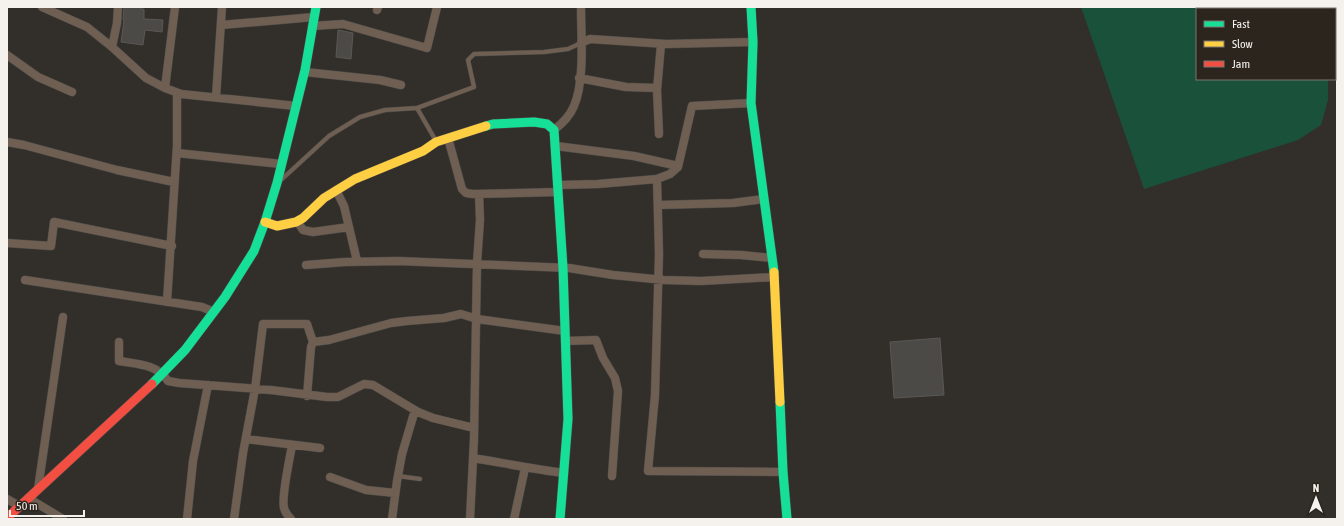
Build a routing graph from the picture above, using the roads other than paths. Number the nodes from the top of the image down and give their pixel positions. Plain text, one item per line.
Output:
1 (42, 7) edge
2 (118, 7) edge
3 (175, 7) edge
4 (222, 7) edge
5 (316, 7) edge
6 (437, 7) edge
7 (581, 7) edge
8 (751, 7) edge
9 (313, 22) junction
10 (221, 25) junction
11 (752, 42) junction
12 (581, 43) junction
13 (661, 44) junction
14 (112, 47) junction
15 (7, 55) edge
16 (305, 72) junction
17 (580, 78) junction
18 (401, 85) dead end
19 (165, 88) junction
20 (657, 88) junction
21 (72, 92) dead end
22 (177, 93) junction
23 (216, 97) junction
24 (751, 103) junction
25 (296, 106) junction
26 (417, 108) junction
27 (554, 130) junction
28 (659, 134) dead end
29 (448, 138) junction
30 (7, 142) edge
31 (436, 142) junction
32 (556, 146) junction
33 (177, 153) junction
34 (282, 164) junction
35 (678, 166) junction
36 (657, 179) junction
37 (174, 182) junction
38 (277, 183) junction
39 (558, 188) junction
40 (336, 190) junction
41 (478, 194) junction
42 (764, 199) junction
43 (658, 205) junction
44 (297, 221) junction
45 (265, 222) junction
46 (349, 227) junction
47 (7, 243) edge
48 (172, 246) junction
49 (703, 254) dead end
50 (772, 258) junction
51 (357, 262) junction
52 (477, 263) junction
53 (306, 265) dead end
54 (563, 268) junction
55 (775, 277) junction
56 (26, 280) dead end
57 (659, 280) junction
58 (167, 302) junction
59 (214, 312) junction
60 (63, 317) dead end
61 (477, 319) junction
62 (565, 331) junction
63 (565, 341) junction
64 (119, 342) dead end
65 (313, 342) junction
66 (163, 374) junction
67 (208, 385) junction
68 (255, 389) junction
69 (307, 396) junction
70 (415, 410) junction
71 (474, 428) junction
72 (246, 438) junction
73 (292, 445) junction
74 (320, 448) dead end
75 (473, 458) junction
76 (524, 468) junction
77 (783, 472) junction
78 (564, 473) junction
79 (398, 476) junction
80 (612, 476) dead end
81 (330, 477) dead end
82 (420, 479) dead end
83 (38, 489) junction
84 (395, 493) junction
85 (28, 498) junction
86 (7, 499) edge
87 (19, 506) junction
88 (7, 518) edge
89 (63, 519) edge
90 (187, 519) edge
91 (234, 519) edge
92 (291, 519) edge
93 (392, 519) edge
94 (470, 519) edge
95 (514, 519) edge
96 (560, 519) edge
97 (787, 519) edge

1 - 14 street
2 - 14 street
3 - 19 street
4 - 10 street
5 - 9 street
6 - 9 street
7 - 12 street
8 - 11 street
9 - 10 street
9 - 16 street
10 - 23 street
11 - 13 street
11 - 24 street
12 - 13 street
12 - 17 street
12 - 26 lane
13 - 20 street
14 - 19 street
15 - 21 street
16 - 18 street
16 - 25 street
17 - 20 street
17 - 27 street
19 - 22 street
20 - 28 street
22 - 23 street
22 - 33 street
23 - 25 street
24 - 35 street
24 - 42 street
25 - 34 street
26 - 31 lane
26 - 38 lane
27 - 29 street
27 - 32 street
29 - 31 street
29 - 41 street
30 - 37 street
31 - 40 street
32 - 35 street
32 - 39 street
33 - 34 street
33 - 37 street
34 - 38 street
35 - 36 street
36 - 39 street
36 - 43 street
37 - 48 street
38 - 45 street
39 - 41 street
39 - 54 street
40 - 44 street
40 - 46 street
41 - 52 street
42 - 43 street
42 - 50 street
43 - 57 street
44 - 45 street
44 - 46 street
45 - 59 street
46 - 51 street
47 - 48 street
48 - 58 street
49 - 50 street
50 - 55 street
51 - 52 street
51 - 53 street
52 - 54 street
52 - 61 street
54 - 57 street
54 - 62 street
55 - 57 street
55 - 77 street
56 - 58 street
57 - 77 street
58 - 59 street
59 - 66 street
60 - 83 street
61 - 62 street
61 - 65 street
61 - 71 street
62 - 63 street
63 - 78 street
63 - 80 street
64 - 66 street
65 - 68 street
65 - 69 street
66 - 67 street
66 - 83 street
67 - 68 street
67 - 90 street
68 - 69 street
68 - 72 street
69 - 70 street
70 - 71 street
70 - 79 street
71 - 75 street
72 - 73 street
72 - 91 street
73 - 74 street
73 - 92 street
75 - 76 street
75 - 94 street
76 - 78 street
76 - 95 street
77 - 97 street
78 - 96 street
79 - 82 lane
79 - 84 street
81 - 84 street
83 - 85 street
84 - 93 street
85 - 87 street
85 - 89 street
86 - 87 street
87 - 88 street

